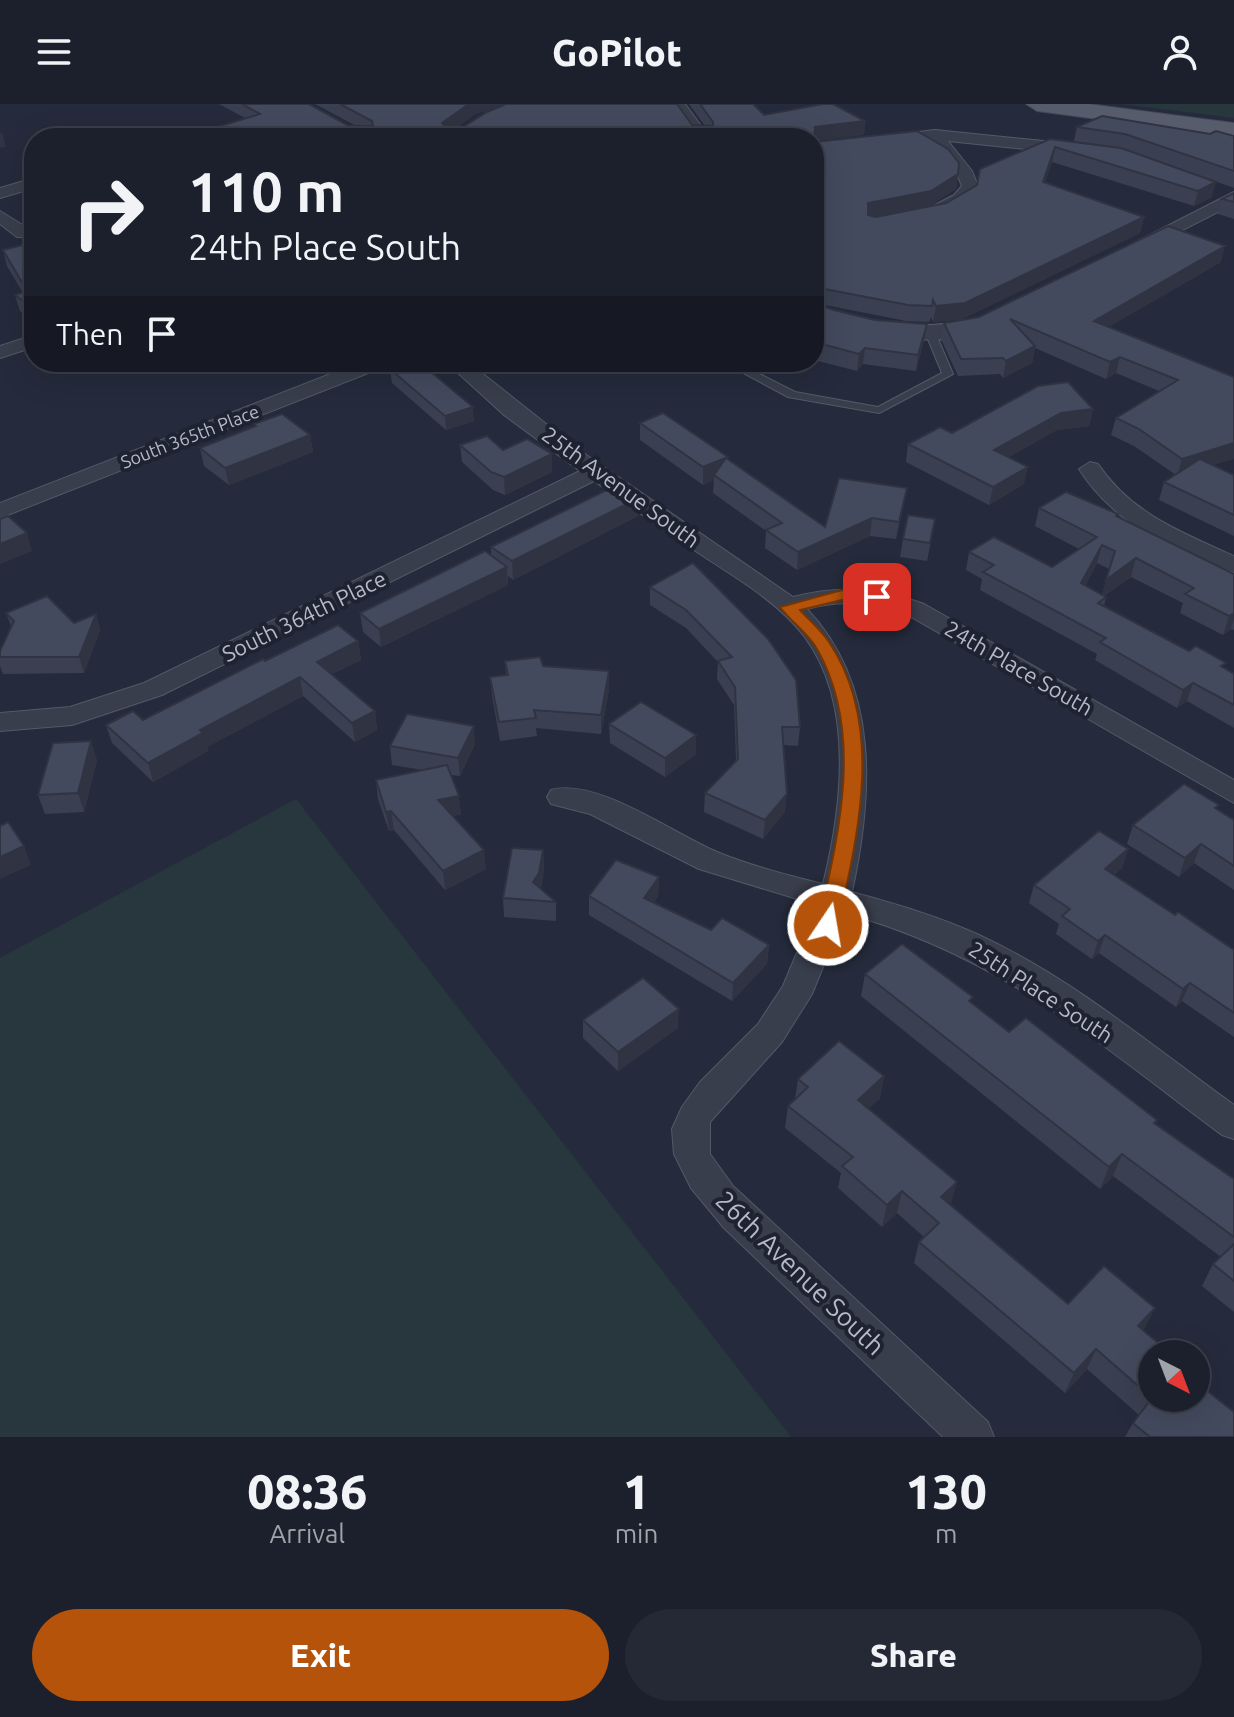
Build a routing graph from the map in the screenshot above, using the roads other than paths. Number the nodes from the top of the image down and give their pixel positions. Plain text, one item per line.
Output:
1 (677, 104) edge
2 (1037, 104) edge
3 (1101, 104) edge
4 (1234, 121) edge
5 (694, 128) edge
6 (1234, 130) edge
7 (935, 135) junction
8 (824, 148) edge
9 (1088, 151) edge
10 (24, 186) edge
11 (1208, 187) edge
12 (0, 193) edge
13 (1234, 197) edge
14 (924, 215) edge
15 (0, 216) edge
16 (23, 233) dead end
17 (1121, 254) edge
18 (824, 314) edge
19 (993, 317) edge
20 (936, 332) junction
21 (24, 344) edge
22 (0, 352) edge
23 (354, 372) edge
24 (469, 372) edge
25 (747, 372) edge
26 (1090, 469) dead end
27 (596, 472) junction
28 (0, 511) edge
29 (1234, 565) edge
30 (788, 607) junction
31 (0, 722) edge
32 (1234, 793) edge
33 (561, 797) dead end
34 (834, 897) junction
35 (718, 1088) joint
36 (1234, 1124) edge
37 (973, 1437) edge

1 - 5 street
2 - 6 main road
3 - 4 main road
7 - 8 street
7 - 9 street
7 - 14 street
10 - 12 street
11 - 13 street
13 - 17 street
15 - 16 street
18 - 20 street
19 - 20 street
20 - 25 lane
21 - 22 street
23 - 28 street, South 365th Place
24 - 27 street, 25th Avenue South
26 - 29 street
27 - 30 street, 25th Avenue South
27 - 31 street, South 364th Place
30 - 32 street, 24th Place South
30 - 34 street, 25th Avenue South
33 - 34 street, 25th Place South
34 - 35 street, 25th Avenue South
34 - 36 street, 25th Place South
35 - 37 street, 26th Avenue South

